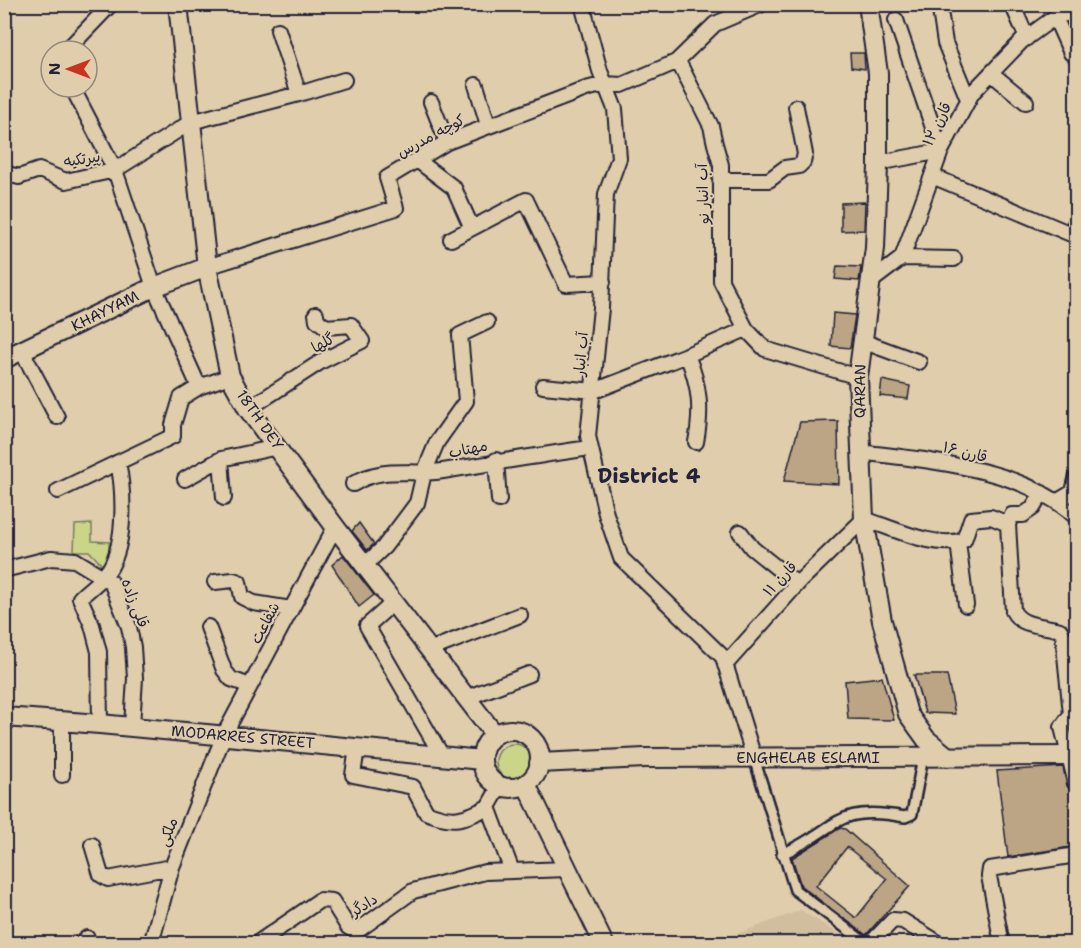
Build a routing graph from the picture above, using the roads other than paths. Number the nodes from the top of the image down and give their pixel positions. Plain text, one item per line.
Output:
1 (111, 4) edge
2 (178, 4) edge
3 (582, 4) edge
4 (762, 4) edge
5 (868, 4) edge
6 (939, 4) edge
7 (1012, 4) edge
8 (1072, 9) edge
9 (1055, 17) junction
10 (896, 20) dead end
11 (278, 30) dead end
12 (1027, 38) junction
13 (77, 39) edge
14 (1077, 56) edge
15 (678, 61) junction
16 (991, 73) junction
17 (344, 80) dead end
18 (605, 84) junction
19 (476, 86) dead end
20 (299, 94) junction
21 (78, 99) edge
22 (968, 99) junction
23 (431, 102) dead end
24 (1026, 102) dead end
25 (796, 107) dead end
26 (191, 122) junction
27 (488, 125) junction
28 (447, 142) junction
29 (941, 151) junction
30 (417, 160) junction
31 (878, 163) junction
32 (115, 170) junction
33 (4, 173) edge
34 (932, 176) junction
35 (720, 180) junction
36 (1077, 222) edge
37 (471, 226) junction
38 (450, 238) dead end
39 (902, 258) junction
40 (954, 259) dead end
41 (207, 267) junction
42 (603, 282) junction
43 (869, 283) junction
44 (154, 287) junction
45 (316, 314) dead end
46 (487, 322) dead end
47 (746, 329) junction
48 (862, 341) junction
49 (10, 353) edge
50 (687, 355) junction
51 (919, 363) dead end
52 (230, 376) junction
53 (858, 377) junction
54 (543, 386) dead end
55 (199, 387) junction
56 (594, 391) junction
57 (248, 409) junction
58 (57, 417) dead end
59 (696, 442) dead end
60 (278, 447) junction
61 (590, 448) junction
62 (860, 452) junction
63 (221, 459) junction
64 (496, 460) junction
65 (118, 462) junction
66 (424, 473) junction
67 (185, 478) dead end
68 (1077, 479) edge
69 (353, 483) dead end
70 (58, 491) dead end
71 (1042, 493) junction
72 (224, 498) dead end
73 (499, 500) dead end
74 (1058, 501) junction
75 (1077, 517) edge
76 (864, 519) junction
77 (1008, 524) junction
78 (335, 527) junction
79 (740, 532) dead end
80 (958, 542) junction
81 (364, 566) junction
82 (4, 570) edge
83 (104, 576) junction
84 (215, 582) dead end
85 (797, 584) junction
86 (393, 603) junction
87 (966, 605) dead end
88 (291, 609) junction
89 (520, 615) dead end
90 (208, 627) dead end
91 (429, 650) junction
92 (725, 665) junction
93 (529, 674) dead end
94 (250, 686) junction
95 (466, 698) junction
96 (4, 717) edge
97 (62, 721) junction
98 (100, 723) junction
99 (132, 726) junction
100 (224, 735) junction
101 (495, 735) junction
102 (357, 748) junction
103 (442, 756) junction
104 (1073, 756) edge
105 (923, 757) junction
106 (948, 757) junction
107 (754, 758) junction
108 (482, 760) junction
109 (539, 763) junction
110 (62, 775) dead end
111 (526, 784) junction
112 (1077, 784) edge
113 (500, 786) junction
114 (488, 807) junction
115 (92, 844) dead end
116 (782, 854) junction
117 (1077, 855) edge
118 (171, 867) junction
119 (568, 869) junction
120 (512, 871) junction
121 (1002, 943) edge
122 (151, 944) edge
123 (256, 944) edge
124 (604, 944) edge
125 (869, 944) edge
126 (940, 944) edge

1 - 13 street
2 - 26 main road, 18TH DEY
3 - 18 street, آب انبار
4 - 15 street
5 - 31 main road, QARAN
6 - 22 street
7 - 12 street
8 - 9 street, قارن ۱۲
9 - 12 street, قارن ۱۲
9 - 14 street
10 - 29 street
11 - 20 street
12 - 16 street, قارن ۱۲
15 - 18 street, کوچه مدرس
15 - 35 street, آب انبار نو
16 - 22 street, قارن ۱۲
16 - 24 street
17 - 20 street, پیرتکیه
18 - 27 street, کوچه مدرس
18 - 42 street, آب انبار
19 - 27 street
20 - 26 street, پیرتکیه
21 - 32 street
22 - 29 street, قارن ۱۲
23 - 28 street
25 - 35 street
26 - 32 street, پیرتکیه
26 - 41 main road, 18TH DEY
27 - 28 street, کوچه مدرس
28 - 30 street, کوچه مدرس
29 - 31 street
29 - 34 street, قارن ۱۲
30 - 37 street
30 - 41 street, کوچه مدرس
31 - 43 main road, QARAN
32 - 33 street, پیرتکیه
32 - 44 street
34 - 36 street
34 - 39 street, قارن ۱۲
35 - 47 street, آب انبار نو
37 - 38 street
37 - 42 street
39 - 40 street
39 - 43 street
41 - 44 main road, KHAYYAM
41 - 52 main road, 18TH DEY
42 - 56 street, آب انبار
43 - 48 main road, QARAN
44 - 49 main road, KHAYYAM
44 - 55 street
45 - 57 street, گلها
46 - 66 street
47 - 50 street
47 - 53 street, آب انبار نو
48 - 51 street
48 - 53 main road, QARAN
49 - 58 street
50 - 56 street
50 - 59 street
52 - 55 street
52 - 57 main road, 18TH DEY
53 - 62 main road, QARAN
54 - 56 street
55 - 65 street
56 - 61 street, آب انبار
57 - 60 main road, 18TH DEY
60 - 63 street
60 - 78 main road, 18TH DEY
61 - 64 street, مهتاب
61 - 92 street, آب انبار
62 - 71 street, قارن ۱۶
62 - 76 main road, QARAN
63 - 67 street
63 - 72 street
64 - 66 street, مهتاب
64 - 73 street
65 - 70 street
65 - 83 street, قلی زاده
66 - 69 street, مهتاب
66 - 81 street
68 - 74 street
71 - 74 street, قارن ۱۶
71 - 77 street
74 - 75 street, قارن ۱۶
76 - 80 street
76 - 85 street, قارن ۱۱
76 - 106 main road, QARAN
77 - 80 street
77 - 104 street
78 - 81 main road, 18TH DEY
78 - 88 street, شفاعت
79 - 85 street
80 - 87 street
81 - 86 main road, 18TH DEY
82 - 83 street
83 - 98 street
83 - 99 street, قلی زاده
84 - 88 street
85 - 92 street, قارن ۱۱
86 - 91 main road, 18TH DEY
86 - 103 street
88 - 94 street, شفاعت
89 - 91 street
90 - 94 street
91 - 95 main road, 18TH DEY
92 - 107 street, آب انبار
93 - 95 street
94 - 100 street, شفاعت
95 - 101 main road, 18TH DEY
96 - 97 main road, MODARRES STREET
97 - 98 main road, MODARRES STREET
97 - 110 street
98 - 99 main road, MODARRES STREET
99 - 100 main road, MODARRES STREET
100 - 102 main road, MODARRES STREET
100 - 118 street, ملکی
101 - 108 main road
101 - 109 main road
102 - 103 main road, MODARRES STREET
102 - 114 street
103 - 108 main road, MODARRES STREET
104 - 106 main road, ENGHELAB ESLAMI
104 - 112 street
105 - 106 main road, ENGHELAB ESLAMI
105 - 107 main road, ENGHELAB ESLAMI
105 - 116 street
107 - 109 main road, ENGHELAB ESLAMI
107 - 116 street
108 - 113 main road
109 - 111 main road
111 - 113 main road
111 - 119 main road
113 - 114 street
114 - 120 street
115 - 118 street
116 - 125 street
117 - 121 street
118 - 122 street, ملکی
119 - 120 street
119 - 124 main road
120 - 123 street, دادگر
125 - 126 street

